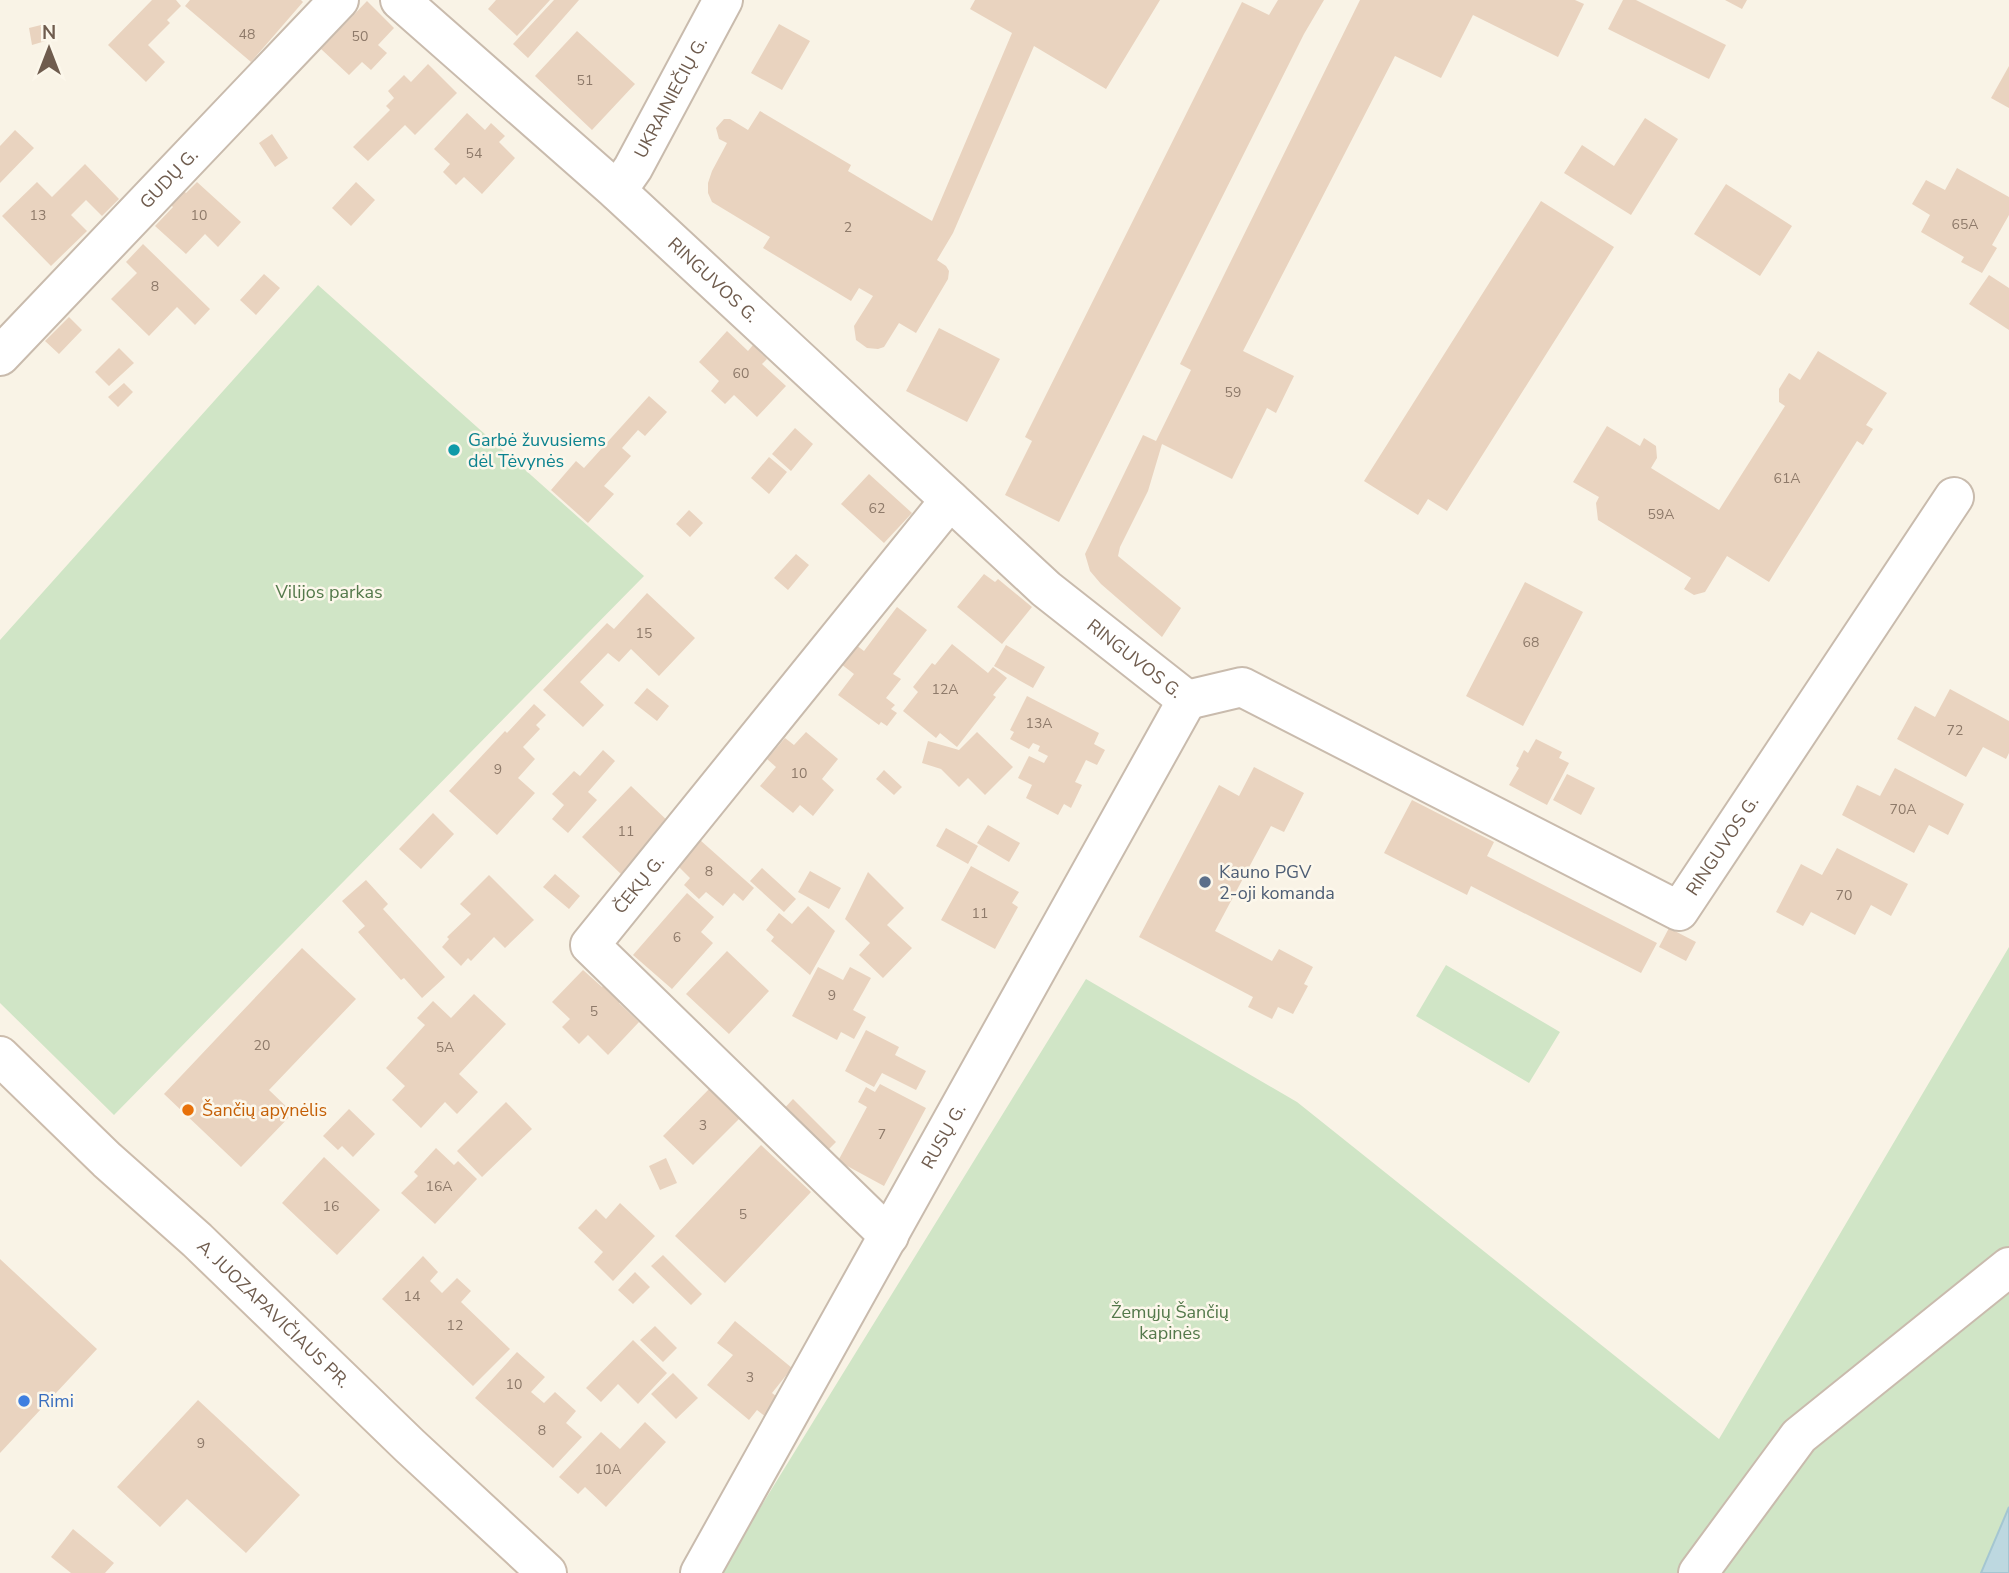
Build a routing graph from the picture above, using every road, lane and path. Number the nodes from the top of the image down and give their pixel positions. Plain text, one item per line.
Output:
1 (339, 0) edge
2 (400, 0) edge
3 (723, 0) edge
4 (617, 191) junction
5 (0, 356) edge
6 (1954, 497) dead end
7 (950, 500) junction
8 (1187, 700) junction
9 (0, 1056) edge
10 (889, 1236) junction
11 (2009, 1267) edge
12 (547, 1573) edge
13 (700, 1573) edge
14 (1698, 1573) edge

1 - 5 street, GUDŲ G.
2 - 4 street, RINGUVOS G.
3 - 4 street, UKRAINIEČIŲ G.
4 - 7 street, RINGUVOS G.
6 - 8 street, RINGUVOS G.
7 - 8 street, RINGUVOS G.
7 - 10 street, ČEKŲ G.
8 - 10 street, RUSŲ G.
9 - 12 street, A. JUOZAPAVIČIAUS PR.
10 - 13 street, RUSŲ G.
11 - 14 street

